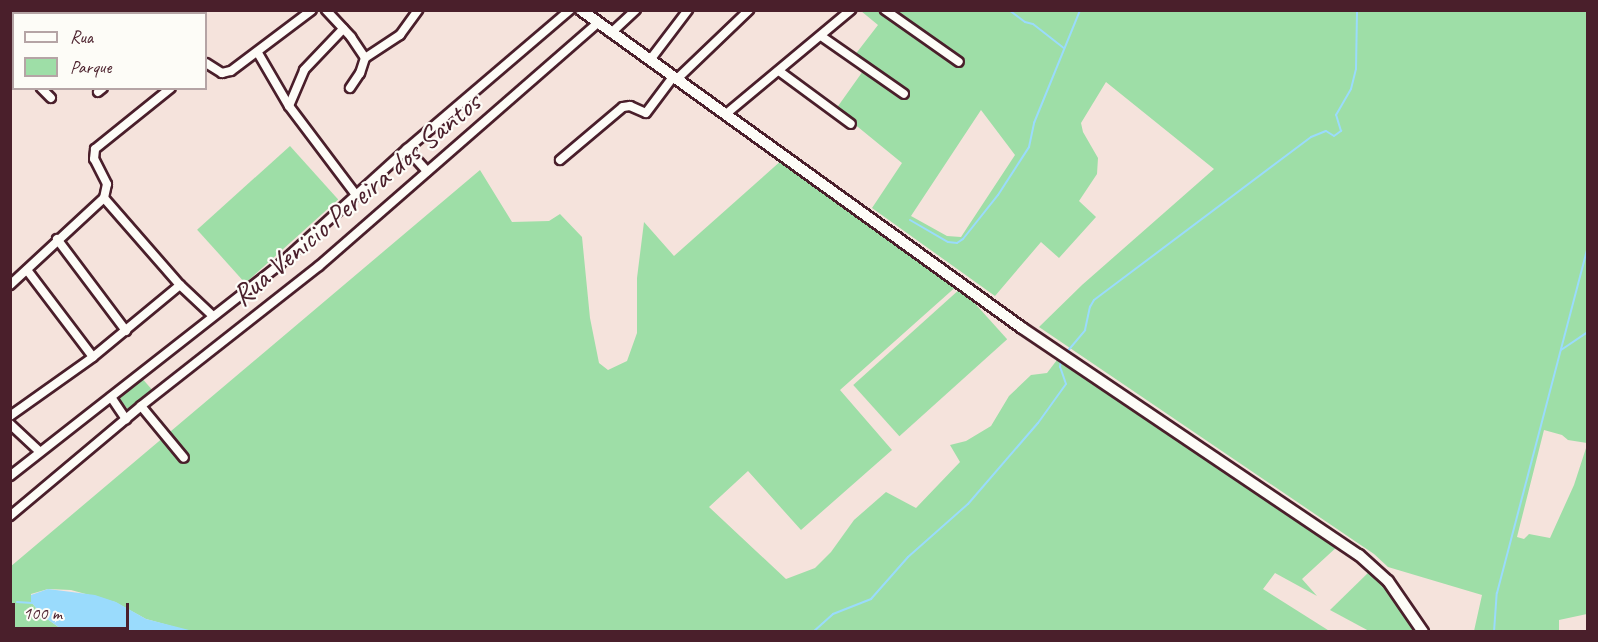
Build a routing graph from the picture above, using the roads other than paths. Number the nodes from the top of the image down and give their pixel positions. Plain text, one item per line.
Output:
1 (312, 10) edge
2 (326, 10) edge
3 (418, 10) edge
4 (570, 10) edge
5 (581, 10) edge
6 (636, 10) edge
7 (688, 10) edge
8 (749, 10) edge
9 (851, 10) edge
10 (885, 10) edge
11 (598, 23) junction
12 (343, 29) junction
13 (611, 33) junction
14 (821, 36) junction
15 (258, 53) junction
16 (365, 58) junction
17 (650, 60) junction
18 (958, 62) dead end
19 (207, 64) edge
20 (779, 71) junction
21 (675, 78) junction
22 (350, 88) dead end
23 (43, 90) edge
24 (169, 90) edge
25 (904, 94) dead end
26 (51, 98) dead end
27 (289, 106) junction
28 (726, 114) junction
29 (851, 123) dead end
30 (407, 149) junction
31 (560, 160) dead end
32 (427, 171) junction
33 (356, 195) junction
34 (104, 198) junction
35 (57, 239) junction
36 (27, 270) junction
37 (12, 281) edge
38 (180, 285) junction
39 (213, 316) junction
40 (126, 331) junction
41 (93, 357) junction
42 (111, 397) junction
43 (141, 406) junction
44 (10, 417) edge
45 (126, 419) junction
46 (10, 424) edge
47 (39, 451) junction
48 (184, 458) dead end
49 (10, 476) edge
50 (10, 516) edge
51 (1424, 632) edge

1 - 15 street
2 - 12 street
3 - 16 street
4 - 30 street
5 - 11 main road
6 - 13 street
7 - 17 street
8 - 21 street
9 - 14 street
10 - 18 street
11 - 13 main road
11 - 32 street, Rua Venicio Pereira dos Santos
12 - 16 street
12 - 27 street
13 - 17 main road
14 - 20 street
14 - 25 street
15 - 19 street
15 - 27 street
16 - 22 street
17 - 21 main road
20 - 28 street
20 - 29 street
21 - 28 main road
21 - 31 street
23 - 26 street
24 - 34 street
27 - 33 street
28 - 51 main road
30 - 32 street
30 - 33 street
32 - 43 street, Rua Venicio Pereira dos Santos
33 - 39 street
34 - 35 street
34 - 38 street
35 - 36 street
35 - 40 street
36 - 37 street
36 - 41 street
38 - 39 street
38 - 40 street
39 - 42 street
40 - 41 street
41 - 44 street
42 - 45 street
42 - 47 street
43 - 45 street, Rua Venicio Pereira dos Santos
43 - 48 street
45 - 50 street, Rua Venicio Pereira dos Santos
46 - 47 street
47 - 49 street

